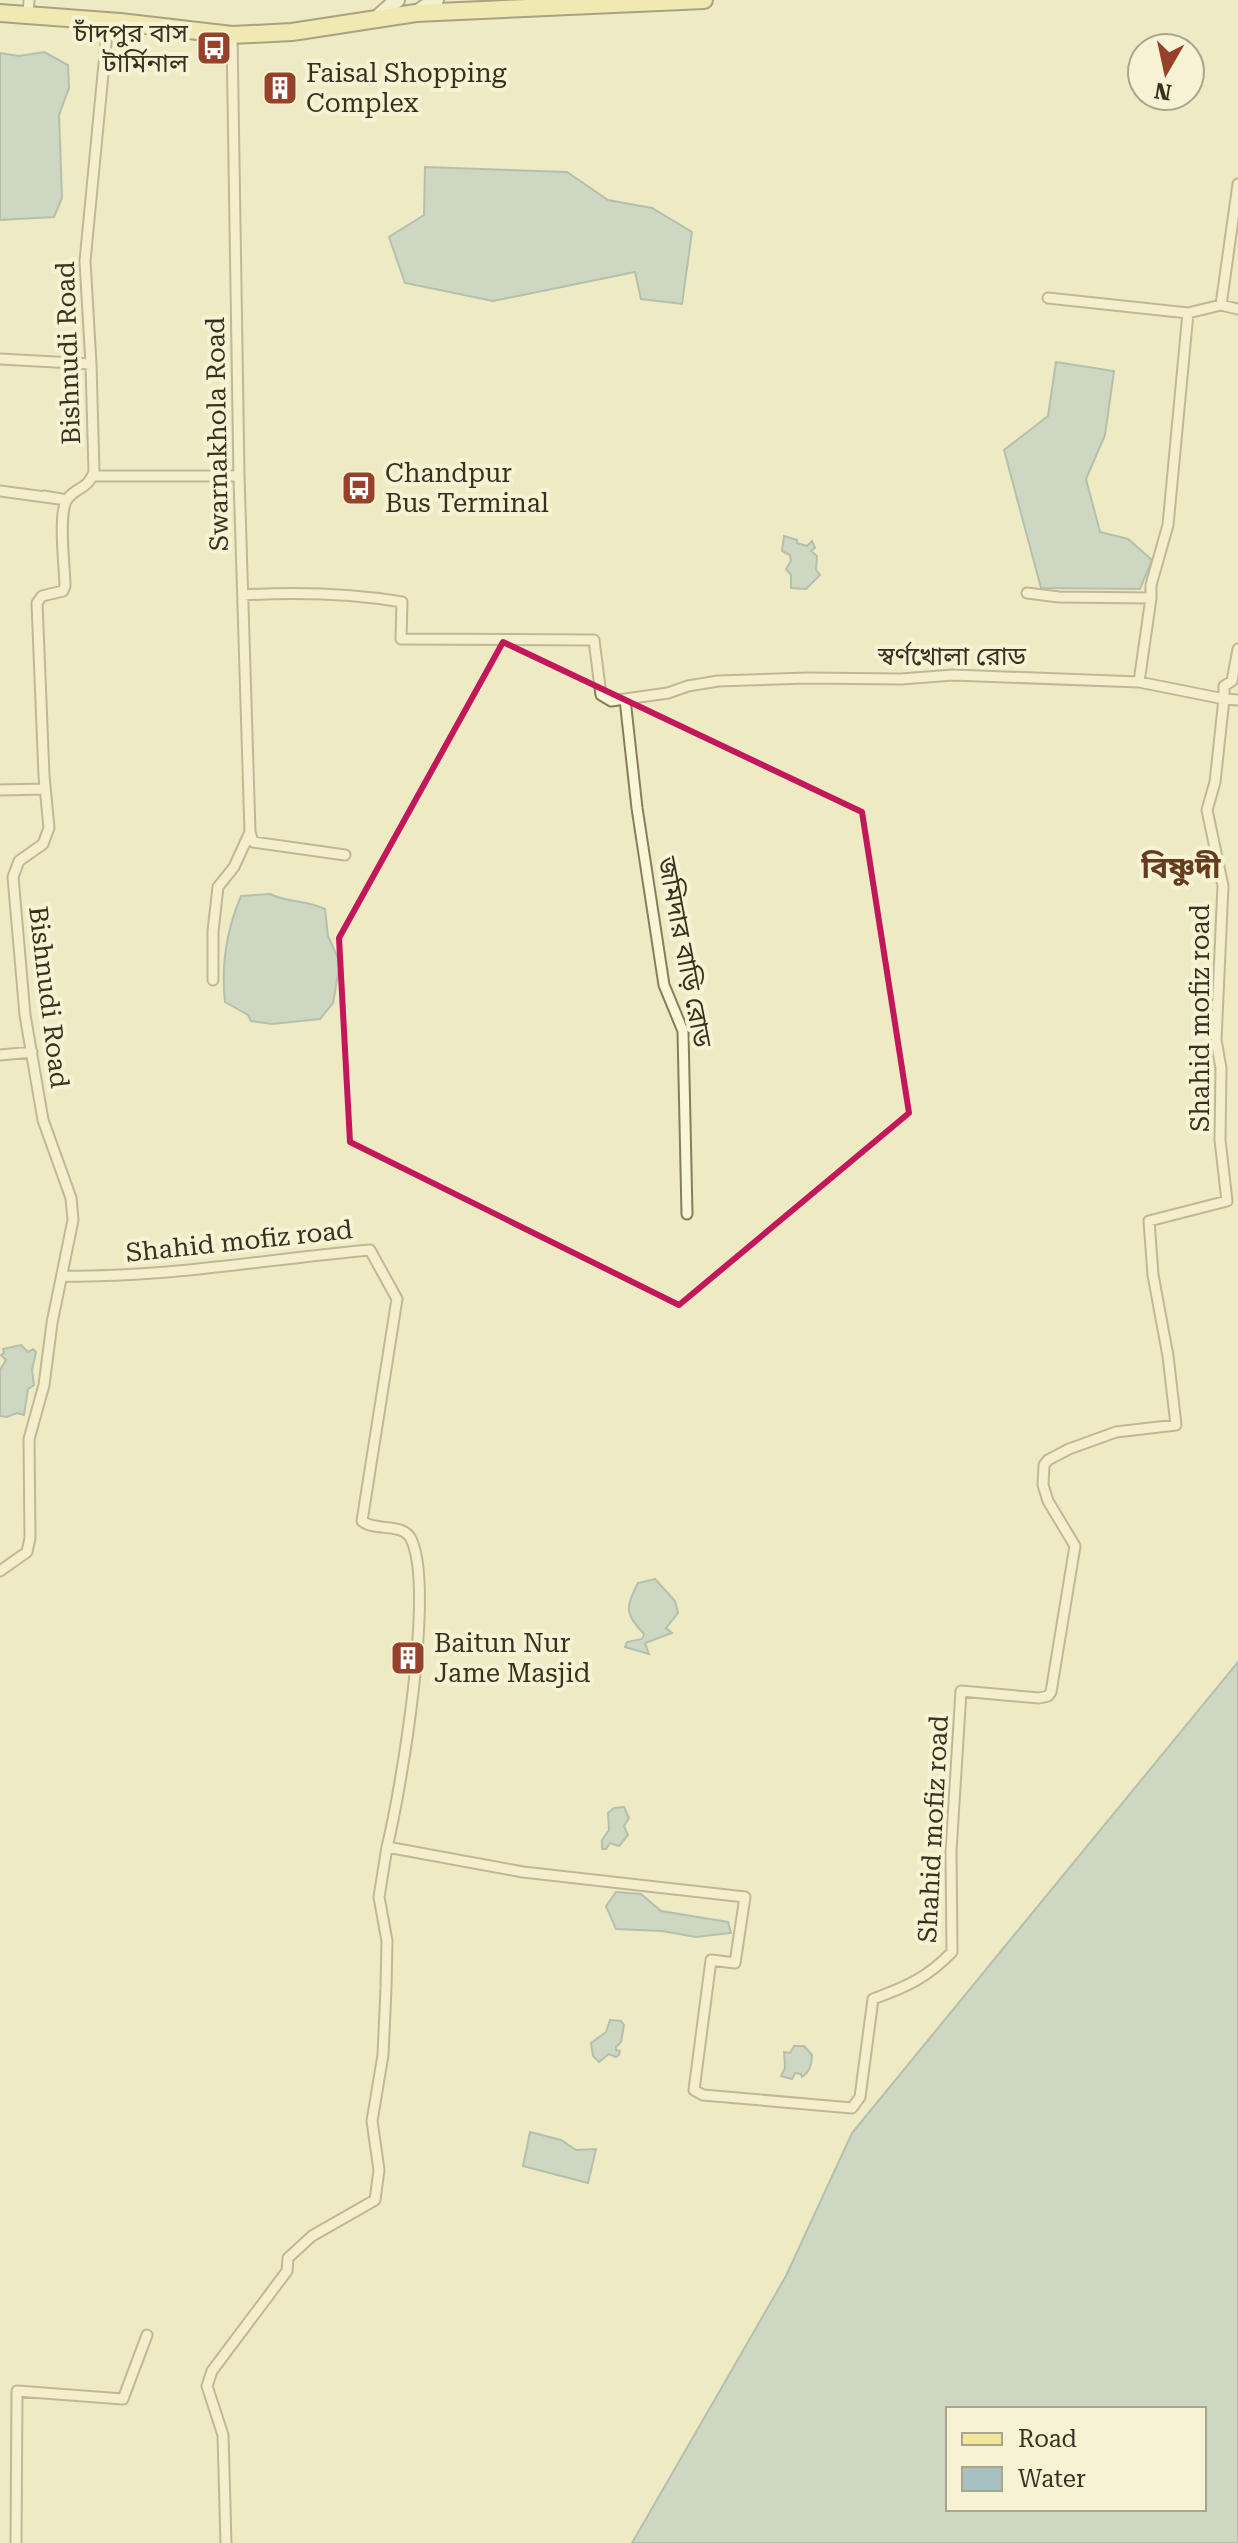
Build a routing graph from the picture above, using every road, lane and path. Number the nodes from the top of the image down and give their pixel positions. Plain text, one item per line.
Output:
1 (397, 0) edge
2 (436, 0) edge
3 (704, 0) edge
4 (29, 8) edge
5 (0, 13) edge
6 (416, 13) junction
7 (378, 17) junction
8 (108, 22) junction
9 (232, 35) junction
10 (1238, 184) edge
11 (1048, 298) dead end
12 (1221, 305) junction
13 (1238, 309) edge
14 (1188, 313) junction
15 (0, 359) edge
16 (91, 364) junction
17 (92, 476) junction
18 (239, 476) junction
19 (0, 491) edge
20 (44, 496) dead end
21 (67, 500) junction
22 (1027, 593) dead end
23 (243, 595) junction
24 (1151, 598) junction
25 (1238, 649) edge
26 (1139, 682) junction
27 (625, 699) junction
28 (1224, 699) junction
29 (1238, 700) edge
30 (45, 789) junction
31 (0, 790) edge
32 (250, 832) junction
33 (345, 855) dead end
34 (213, 980) dead end
35 (32, 1052) junction
36 (0, 1055) edge
37 (687, 1214) dead end
38 (63, 1276) junction
39 (0, 1571) edge
40 (387, 1847) junction
41 (147, 2335) dead end
42 (16, 2543) edge
43 (226, 2543) edge

1 - 7 street
2 - 6 street
3 - 6 main road
4 - 5 main road
4 - 8 main road
6 - 7 main road
7 - 9 main road
8 - 9 main road
8 - 16 street, Bishnudi Road
9 - 18 street, Swarnakhola Road
10 - 12 street
11 - 14 street
12 - 13 street
12 - 14 street
14 - 24 street
15 - 16 street
16 - 17 street, Bishnudi Road
17 - 18 street
17 - 21 street, Bishnudi Road
18 - 23 street, Swarnakhola Road
19 - 21 street
20 - 21 street
21 - 30 street, Bishnudi Road
22 - 24 street
23 - 27 street
23 - 32 street, Swarnakhola Road
24 - 26 street
25 - 28 street
26 - 27 street, স্বর্ণখোলা রোড
26 - 28 street, স্বর্ণখোলা রোড
27 - 37 street, জমিদার বাড়ি রোড
28 - 29 street, স্বর্ণখোলা রোড
28 - 40 street, Shahid mofiz road
30 - 31 street
30 - 35 street, Bishnudi Road
32 - 33 street
32 - 34 street
35 - 36 street
35 - 38 street, Bishnudi Road
38 - 39 street, Bishnudi Road
38 - 40 street, Shahid mofiz road
40 - 43 street
41 - 42 street

